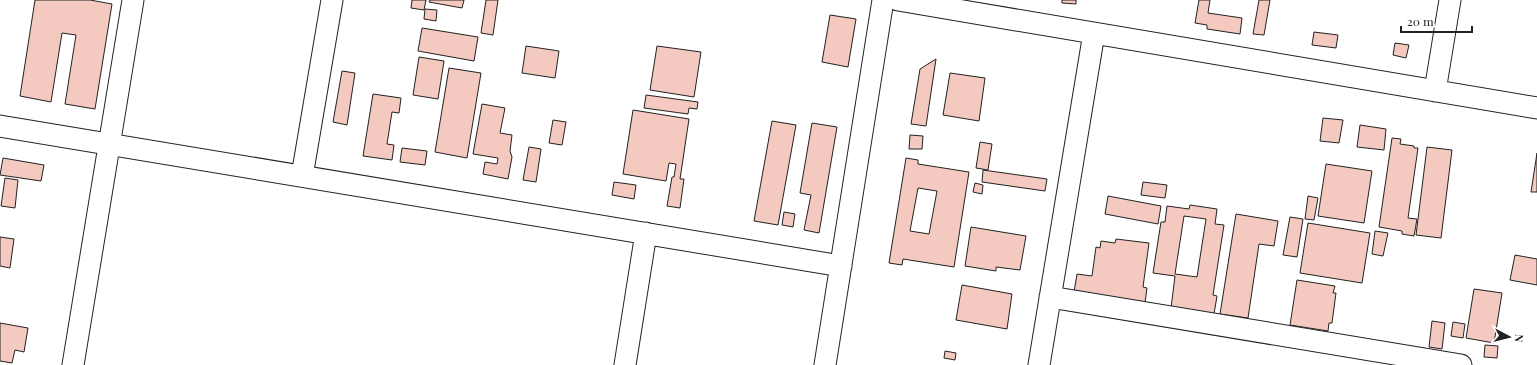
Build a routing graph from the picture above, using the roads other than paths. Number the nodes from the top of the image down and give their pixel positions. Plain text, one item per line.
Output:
1 (133, 0) edge
2 (332, 0) edge
3 (882, 0) edge
4 (898, 0) edge
5 (1450, 0) edge
6 (1094, 33) junction
7 (1435, 91) junction
8 (1537, 108) edge
9 (0, 126) edge
10 (110, 144) junction
11 (302, 176) junction
12 (646, 234) junction
13 (841, 266) junction
14 (1050, 298) junction
15 (1404, 360) edge
16 (73, 365) edge
17 (625, 365) edge
18 (825, 365) edge
19 (1039, 365) edge
20 (1461, 365) edge

1 - 10 street
2 - 11 street
3 - 13 street
4 - 6 street
5 - 7 street
6 - 7 street
6 - 14 street
7 - 8 street
9 - 10 street
10 - 11 street
10 - 16 street
11 - 12 street
12 - 13 street
12 - 17 street
13 - 18 street
14 - 15 street
14 - 19 street
15 - 20 street

